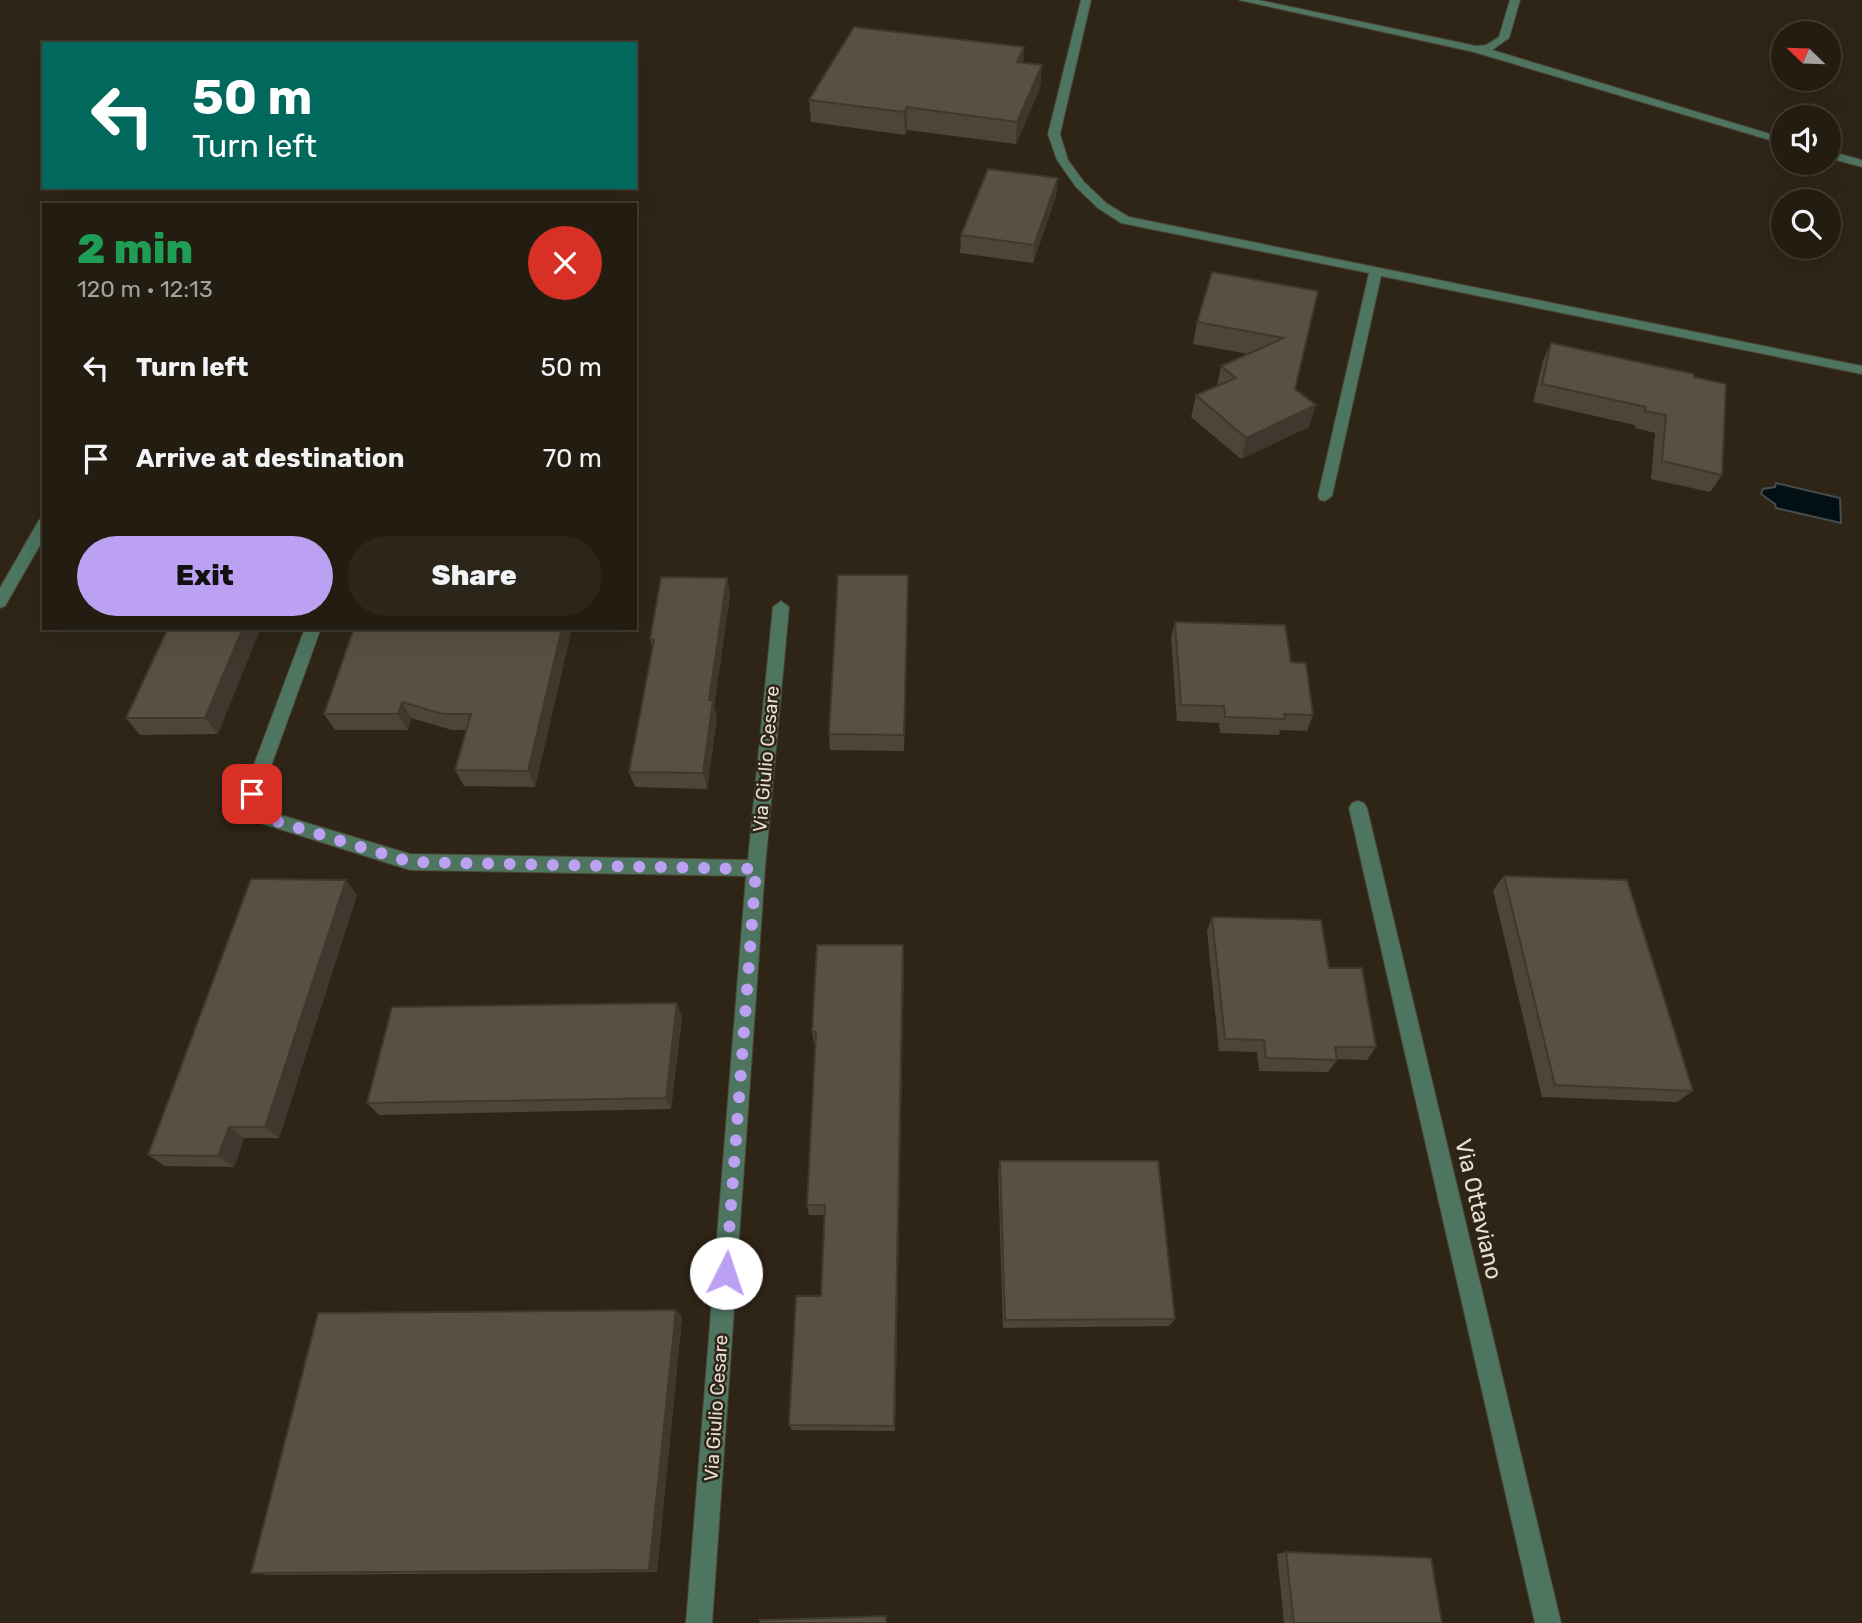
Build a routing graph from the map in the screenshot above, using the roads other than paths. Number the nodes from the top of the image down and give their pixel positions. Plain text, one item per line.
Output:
1 (1086, 0) edge
2 (1244, 0) edge
3 (1515, 0) edge
4 (1476, 50) junction
5 (1771, 137) edge
6 (1841, 158) edge
7 (1862, 164) edge
8 (1376, 269) junction
9 (1862, 370) edge
10 (1325, 496) dead end
11 (42, 528) edge
12 (0, 602) edge
13 (781, 607) dead end
14 (312, 630) edge
15 (1358, 807) dead end
16 (756, 869) junction
17 (699, 1623) edge
18 (1548, 1623) edge

1 - 8 street
2 - 4 street
3 - 4 street
4 - 5 street
6 - 7 street
8 - 9 street
8 - 10 street
11 - 12 street
13 - 16 street, Via Giulio Cesare
14 - 16 street
15 - 18 street, Via Ottaviano
16 - 17 street, Via Giulio Cesare

